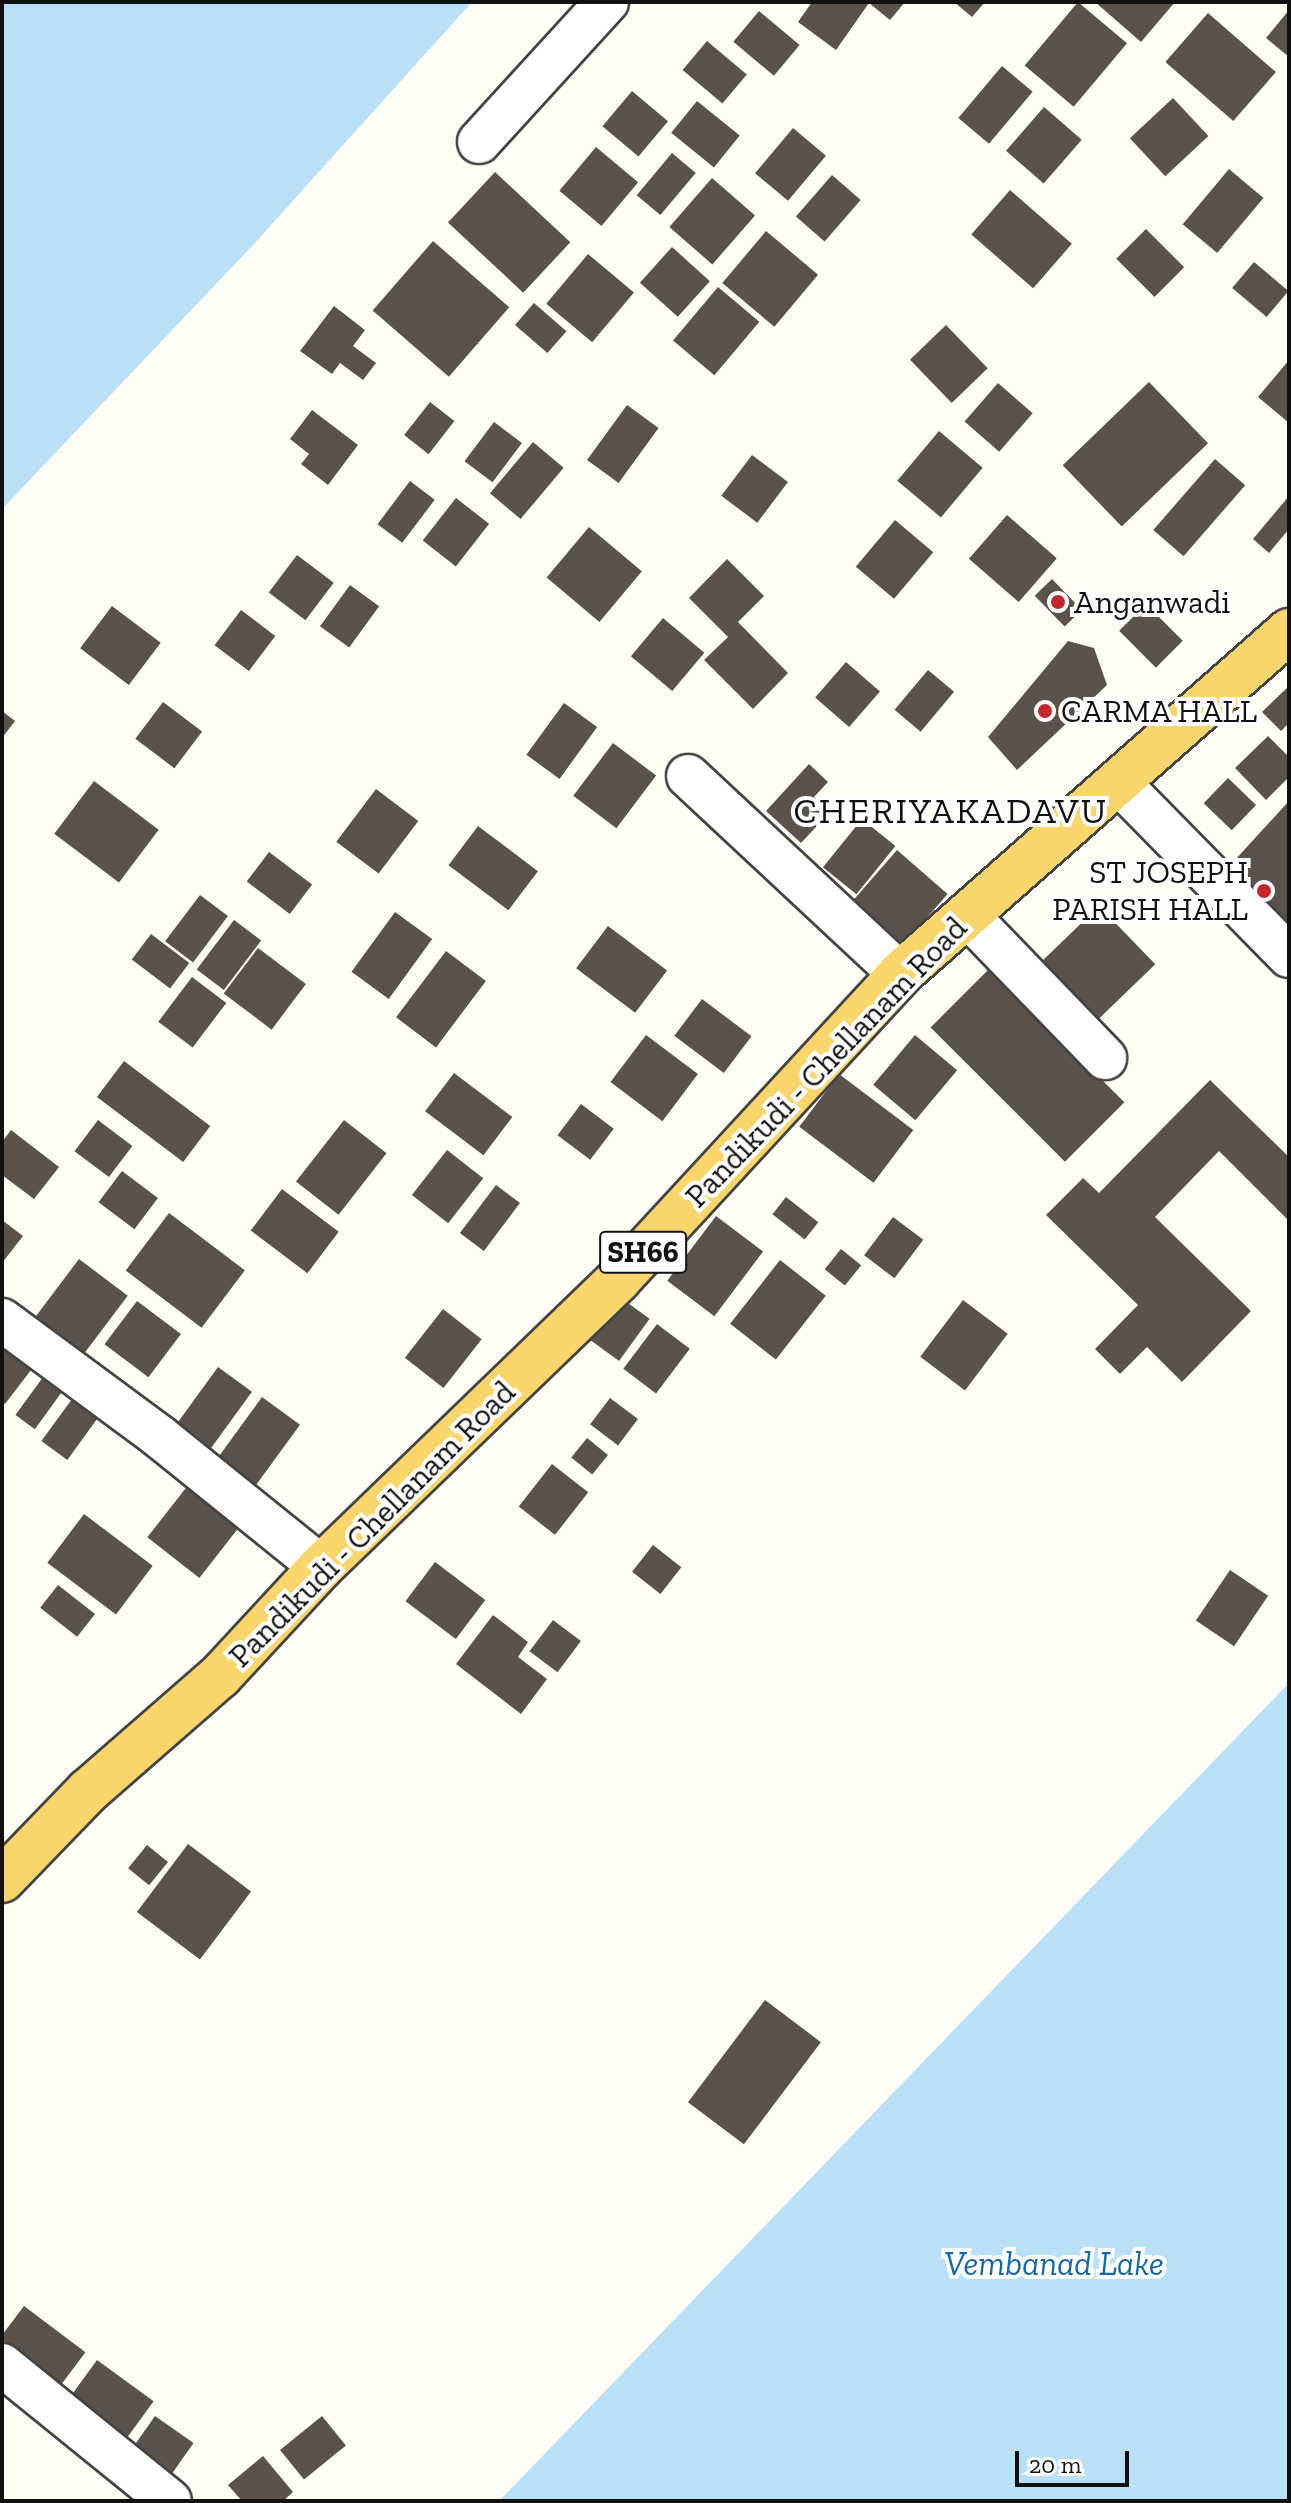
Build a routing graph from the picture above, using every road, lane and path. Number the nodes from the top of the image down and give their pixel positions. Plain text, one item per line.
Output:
1 (607, 2) edge
2 (479, 142) dead end
3 (1289, 631) edge
4 (688, 776) dead end
5 (1118, 782) junction
6 (967, 915) junction
7 (1289, 956) edge
8 (900, 974) junction
9 (1105, 1058) dead end
10 (2, 1320) edge
11 (321, 1567) junction
12 (2, 1880) edge
13 (2, 2365) edge
14 (170, 2501) edge

1 - 2 street
3 - 5 main road, Pandikudi - Chellanam Road / SH66
4 - 8 street
5 - 6 main road, Pandikudi - Chellanam Road / SH66
5 - 7 street
6 - 8 main road, Pandikudi - Chellanam Road / SH66
6 - 9 street
8 - 11 main road, Pandikudi - Chellanam Road / SH66
10 - 11 street
11 - 12 main road, Pandikudi - Chellanam Road / SH66
13 - 14 street

